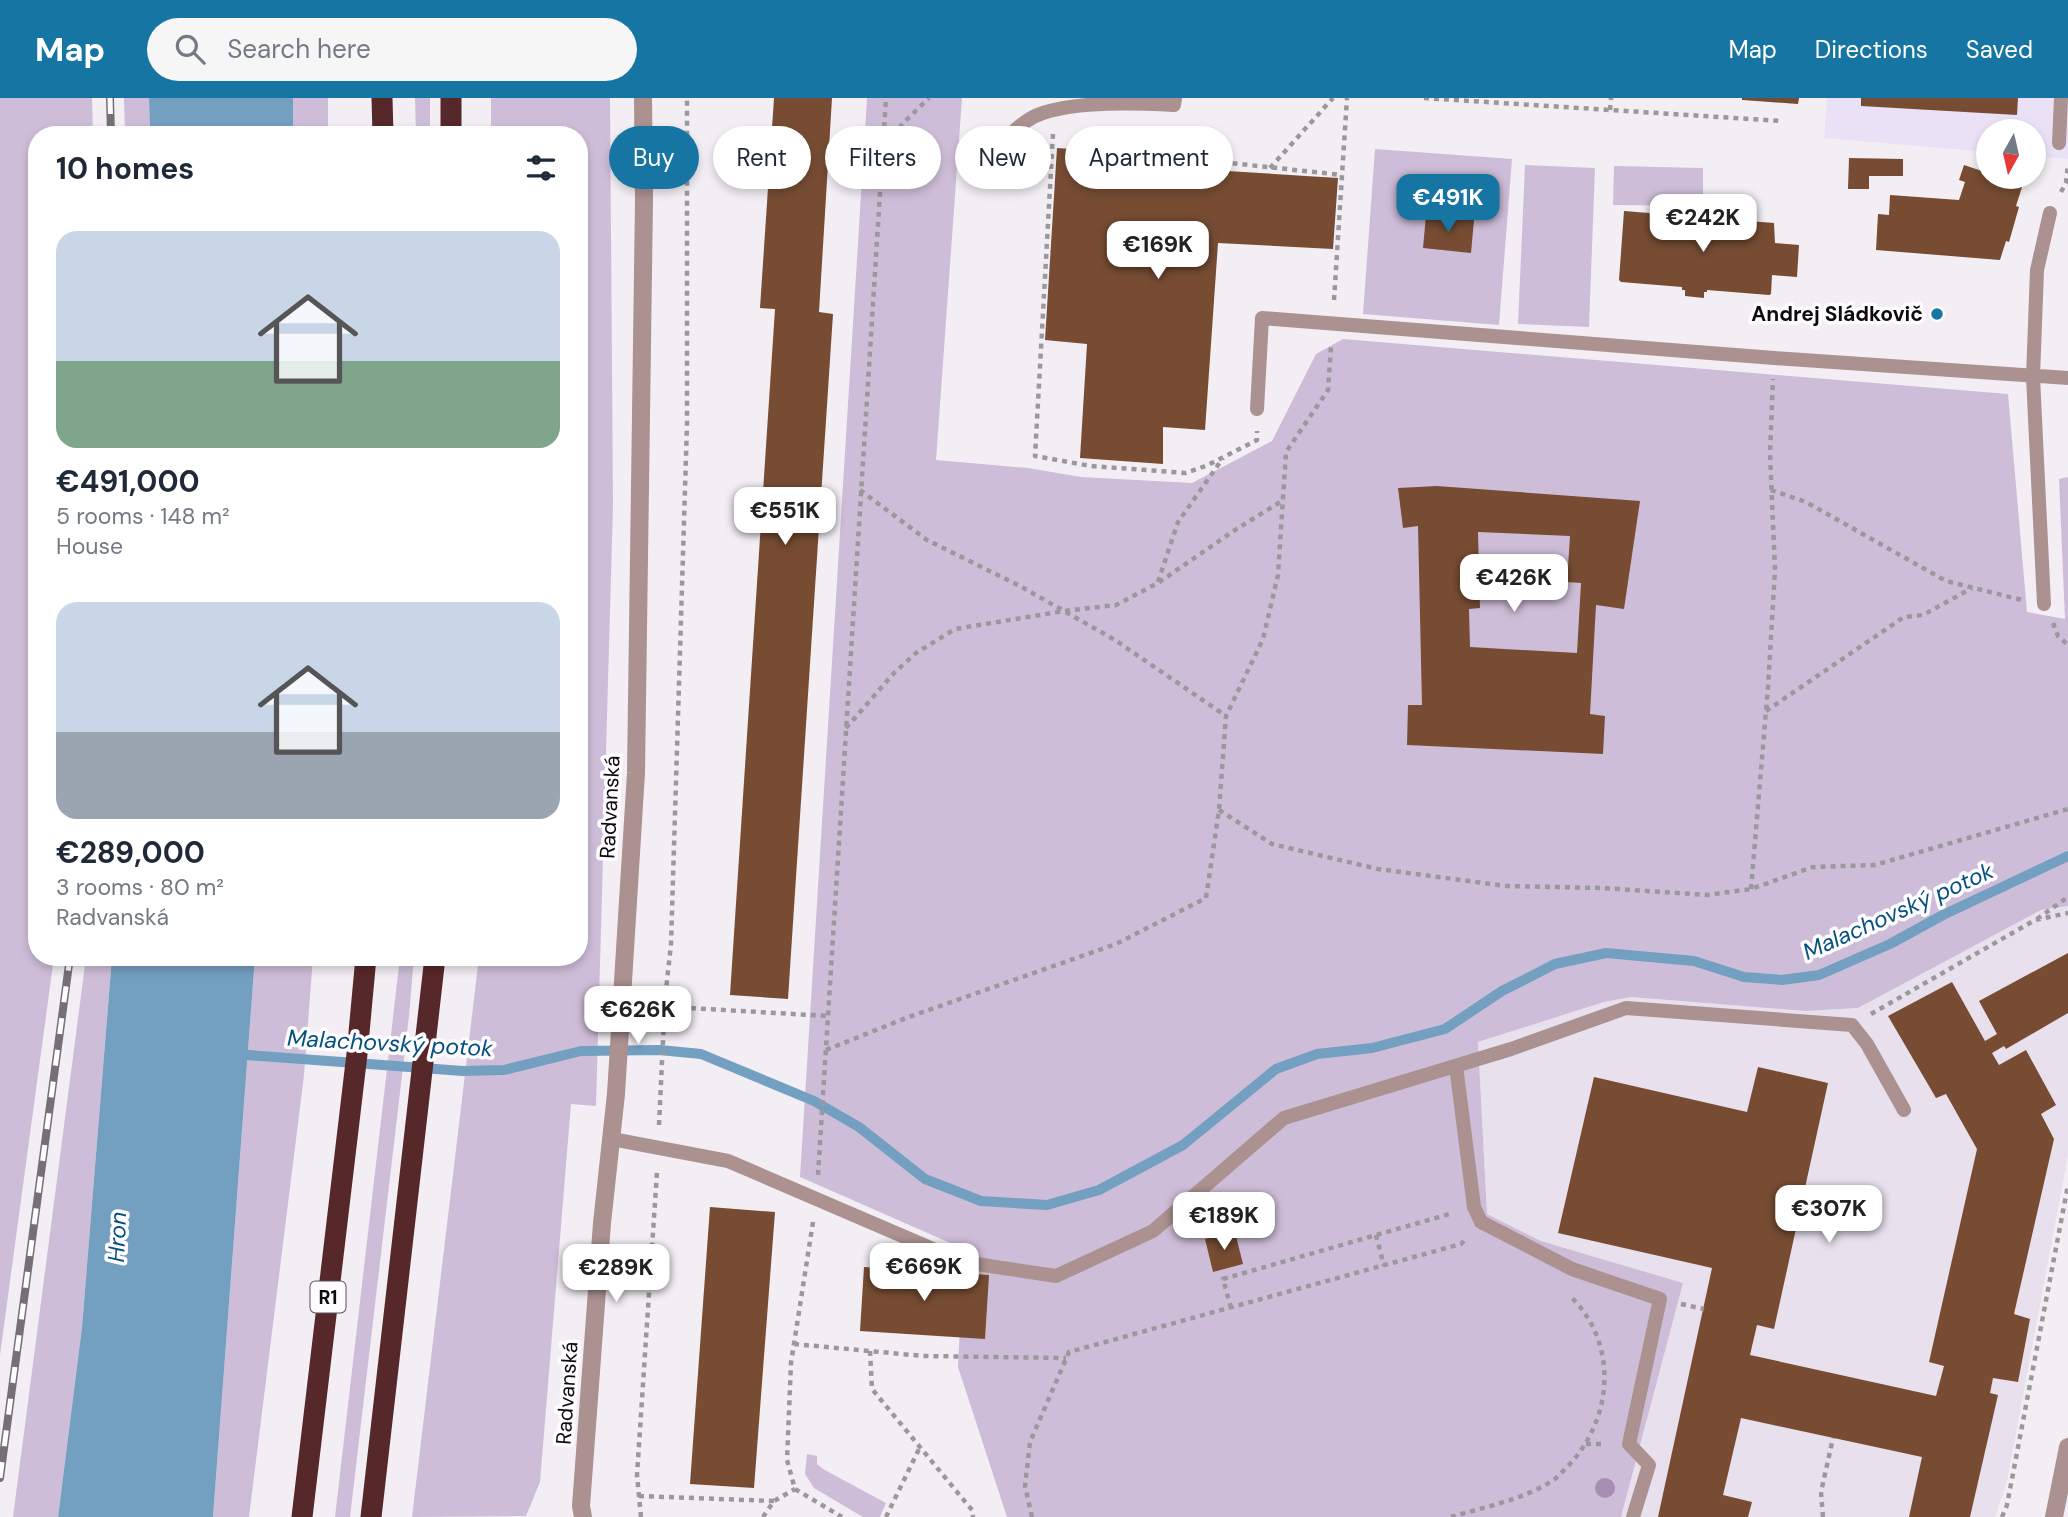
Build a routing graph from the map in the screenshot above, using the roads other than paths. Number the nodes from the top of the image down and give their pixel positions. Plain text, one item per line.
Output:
1 (383, 98) edge
2 (451, 98) edge
3 (643, 98) edge
4 (1175, 98) edge
5 (2061, 98) edge
6 (383, 126) edge
7 (451, 126) edge
8 (1020, 126) edge
9 (2059, 143) dead end
10 (2050, 213) dead end
11 (2033, 377) junction
12 (2068, 379) edge
13 (1257, 409) road end
14 (2045, 604) road end
15 (365, 966) edge
16 (434, 966) edge
17 (1455, 1066) junction
18 (1904, 1110) dead end
19 (612, 1139) junction
20 (2068, 1447) edge
21 (578, 1513) edge
22 (302, 1517) edge
23 (371, 1517) edge
24 (1633, 1517) edge
25 (2054, 1517) edge

1 - 6 highway
2 - 7 highway
3 - 19 street, Radvanská
4 - 8 lane
5 - 9 lane
10 - 11 lane
11 - 12 lane
11 - 13 lane
11 - 14 lane
15 - 22 highway, R1
16 - 23 highway
17 - 18 lane
17 - 19 lane
17 - 24 lane
19 - 21 street, Radvanská
20 - 25 street

